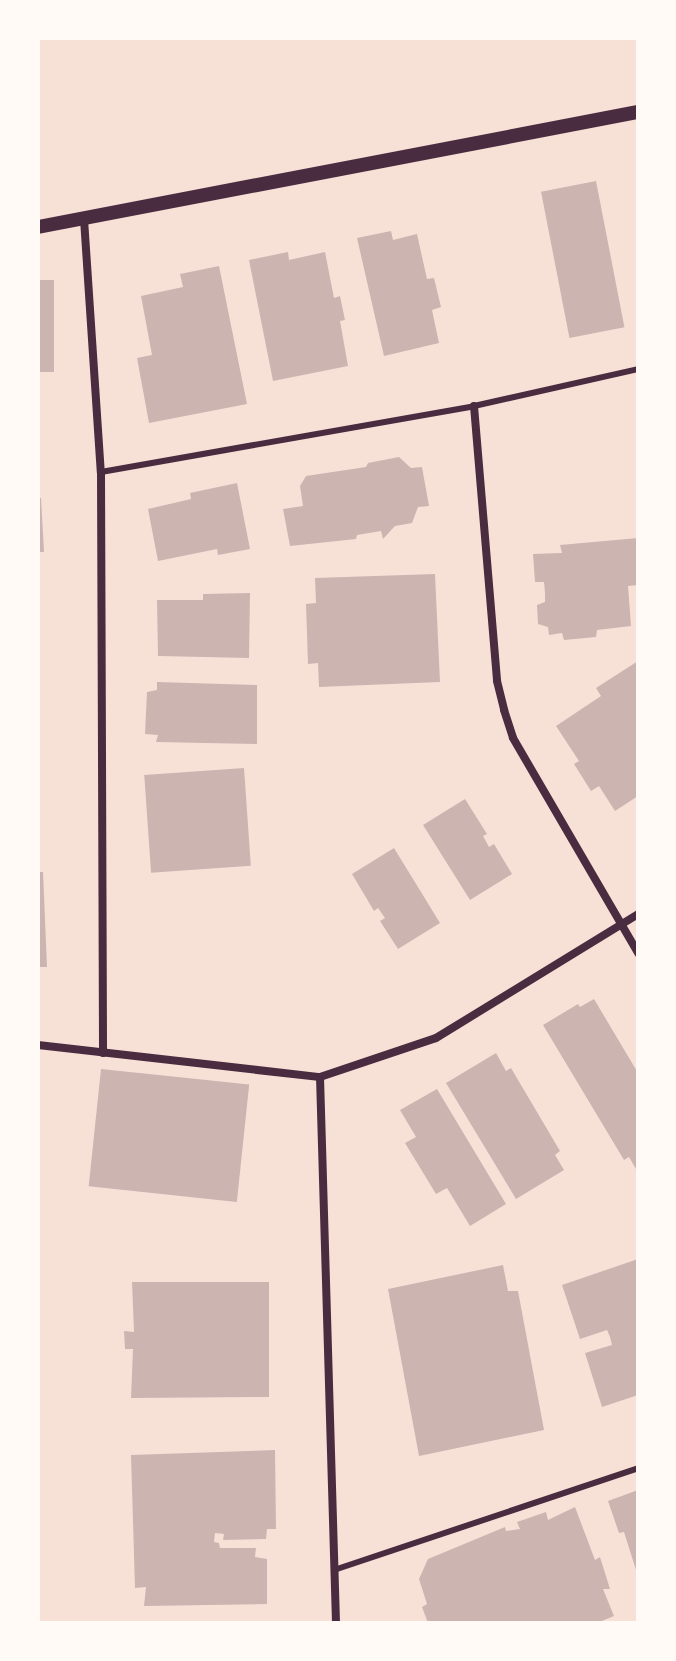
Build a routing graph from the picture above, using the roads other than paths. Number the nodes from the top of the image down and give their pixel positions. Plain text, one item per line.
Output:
1 (638, 112) edge
2 (84, 219) junction
3 (38, 227) edge
4 (638, 369) edge
5 (474, 406) junction
6 (101, 472) junction
7 (638, 914) edge
8 (621, 926) junction
9 (638, 953) edge
10 (38, 1045) edge
11 (103, 1053) junction
12 (320, 1077) junction
13 (638, 1468) edge
14 (334, 1570) junction
15 (336, 1623) edge

1 - 2 street
2 - 3 street
2 - 6 street
4 - 5 lane
5 - 6 lane
5 - 8 street
6 - 11 street
7 - 8 street
8 - 9 street
8 - 12 street
10 - 11 street
11 - 12 street
12 - 14 street
13 - 14 lane
14 - 15 street

